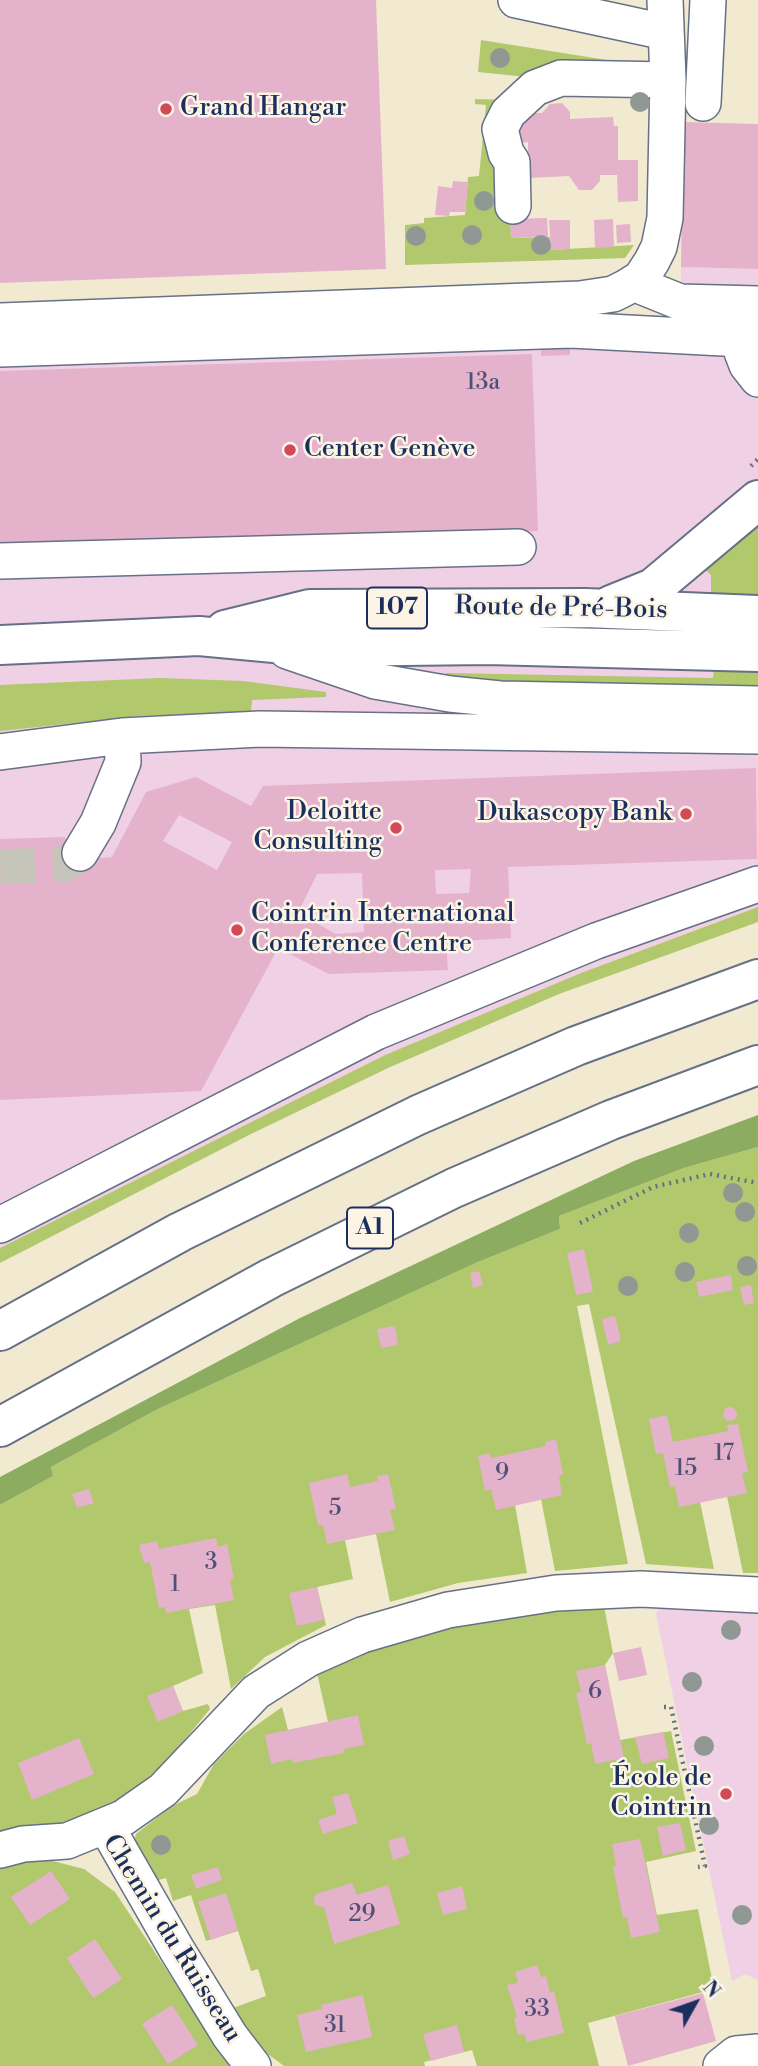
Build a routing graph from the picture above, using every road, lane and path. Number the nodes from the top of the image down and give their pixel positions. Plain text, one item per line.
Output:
1 (516, 0) edge
2 (708, 0) edge
3 (665, 16) edge
4 (668, 80) junction
5 (703, 103) dead end
6 (513, 206) dead end
7 (633, 283) junction
8 (758, 304) edge
9 (0, 321) edge
10 (750, 324) edge
11 (0, 349) edge
12 (758, 379) edge
13 (758, 500) edge
14 (518, 547) dead end
15 (0, 561) edge
16 (599, 608) junction
17 (758, 615) edge
18 (199, 636) junction
19 (0, 645) edge
20 (271, 645) junction
21 (758, 652) edge
22 (758, 704) edge
23 (122, 736) junction
24 (751, 739) edge
25 (0, 751) edge
26 (80, 853) tunnel mouth
27 (758, 884) edge
28 (758, 979) edge
29 (758, 1065) edge
30 (758, 1183) edge
31 (580, 1223) dead end
32 (0, 1225) edge
33 (5, 1327) edge
34 (0, 1427) edge
35 (758, 1595) edge
36 (664, 1707) dead end
37 (106, 1826) junction
38 (0, 1850) edge
39 (698, 1867) dead end
40 (758, 2052) edge
41 (253, 2066) edge
42 (721, 2066) edge

1 - 3 street
2 - 5 street
3 - 4 street
4 - 6 street
4 - 7 street
7 - 8 street
7 - 9 street
10 - 11 street
10 - 12 street
13 - 16 main road, 107
14 - 15 street
16 - 17 main road, Route de Pré-Bois
16 - 18 main road, Route de Pré-Bois / 107
18 - 19 main road, Route de Pré-Bois / 107
18 - 20 main road, Route de Pré-Bois / 107
20 - 21 main road, Route de Pré-Bois / 107
20 - 22 street
23 - 24 street
23 - 25 street
23 - 26 street
27 - 32 street
28 - 33 main road
29 - 34 main road, A1
30 - 31 path
35 - 37 street
36 - 39 path
37 - 38 street, Chemin du Ruisseau
37 - 41 street, Chemin du Ruisseau
40 - 42 street

